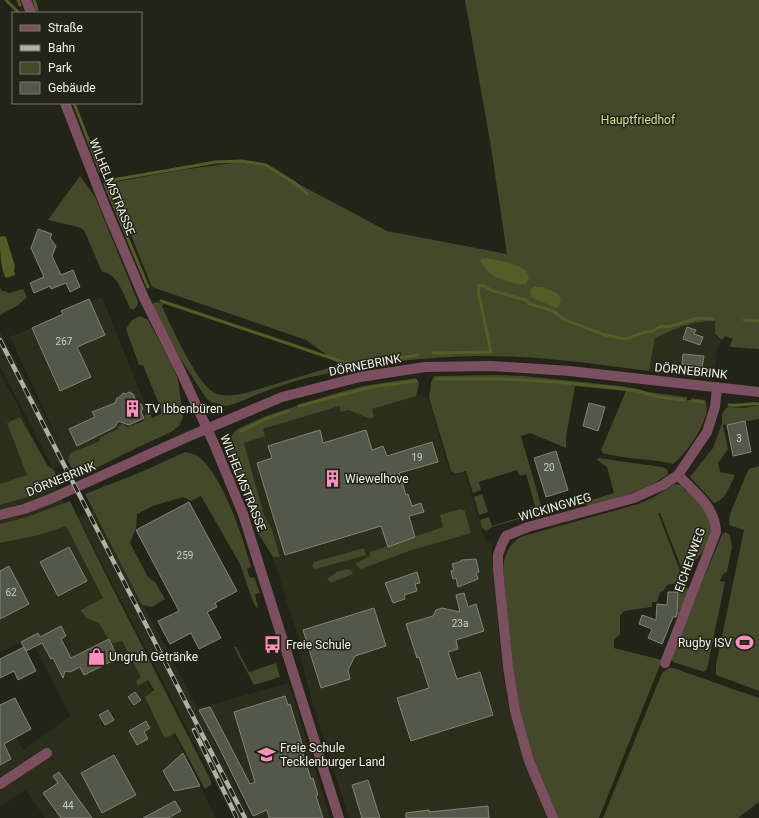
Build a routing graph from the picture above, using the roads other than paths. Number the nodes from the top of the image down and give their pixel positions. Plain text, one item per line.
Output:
1 (26, 0) edge
2 (31, 12) edge
3 (65, 104) edge
4 (718, 387) junction
5 (759, 392) edge
6 (207, 429) junction
7 (678, 475) junction
8 (0, 515) edge
9 (665, 663) dead end
10 (47, 753) dead end
11 (0, 784) edge
12 (340, 818) edge
13 (553, 818) edge

1 - 2 street
3 - 6 street, WILHELMSTRASSE
4 - 5 street, DÖRNEBRINK
4 - 6 street, DÖRNEBRINK
4 - 7 street, WICKINGWEG
6 - 8 street, DÖRNEBRINK
6 - 12 street, WILHELMSTRASSE
7 - 9 street, EICHENWEG
7 - 13 street, WICKINGWEG
10 - 11 street

